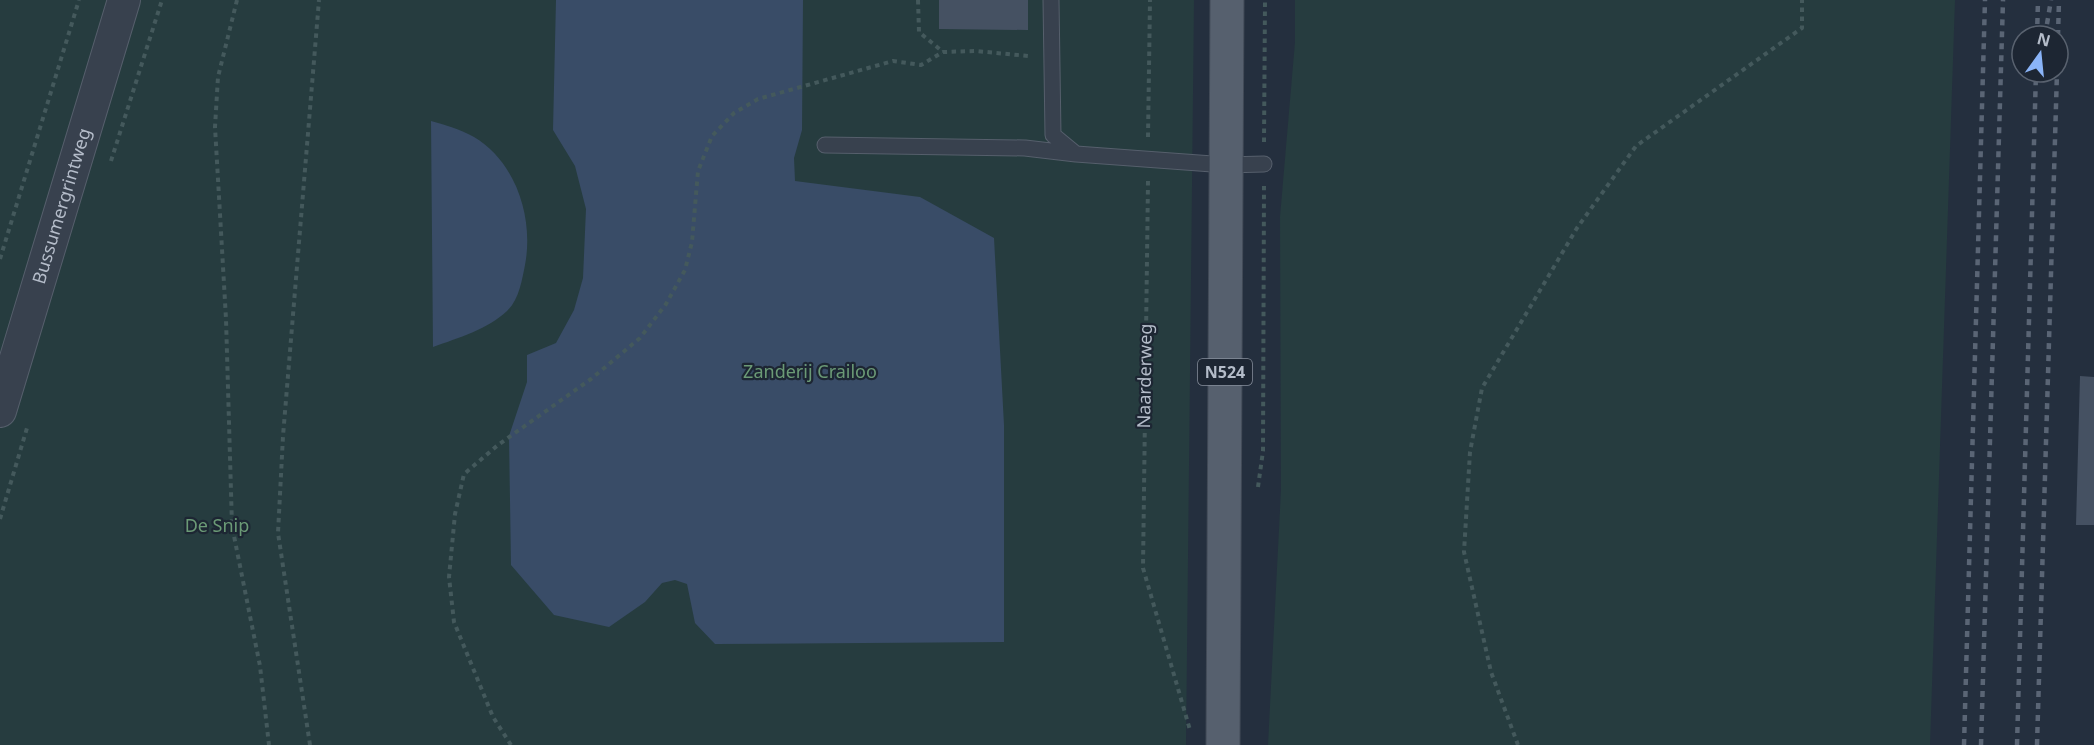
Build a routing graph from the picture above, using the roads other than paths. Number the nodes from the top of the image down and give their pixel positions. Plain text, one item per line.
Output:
1 (124, 0) edge
2 (1051, 0) edge
3 (1227, 0) edge
4 (825, 145) dead end
5 (1076, 154) junction
6 (1264, 164) dead end
7 (1226, 165) junction
8 (0, 411) edge
9 (1223, 745) edge

1 - 8 street, Bussumergrintweg
2 - 5 lane
3 - 7 main road, N524
4 - 5 lane
5 - 7 lane
6 - 7 lane
7 - 9 main road, N524

